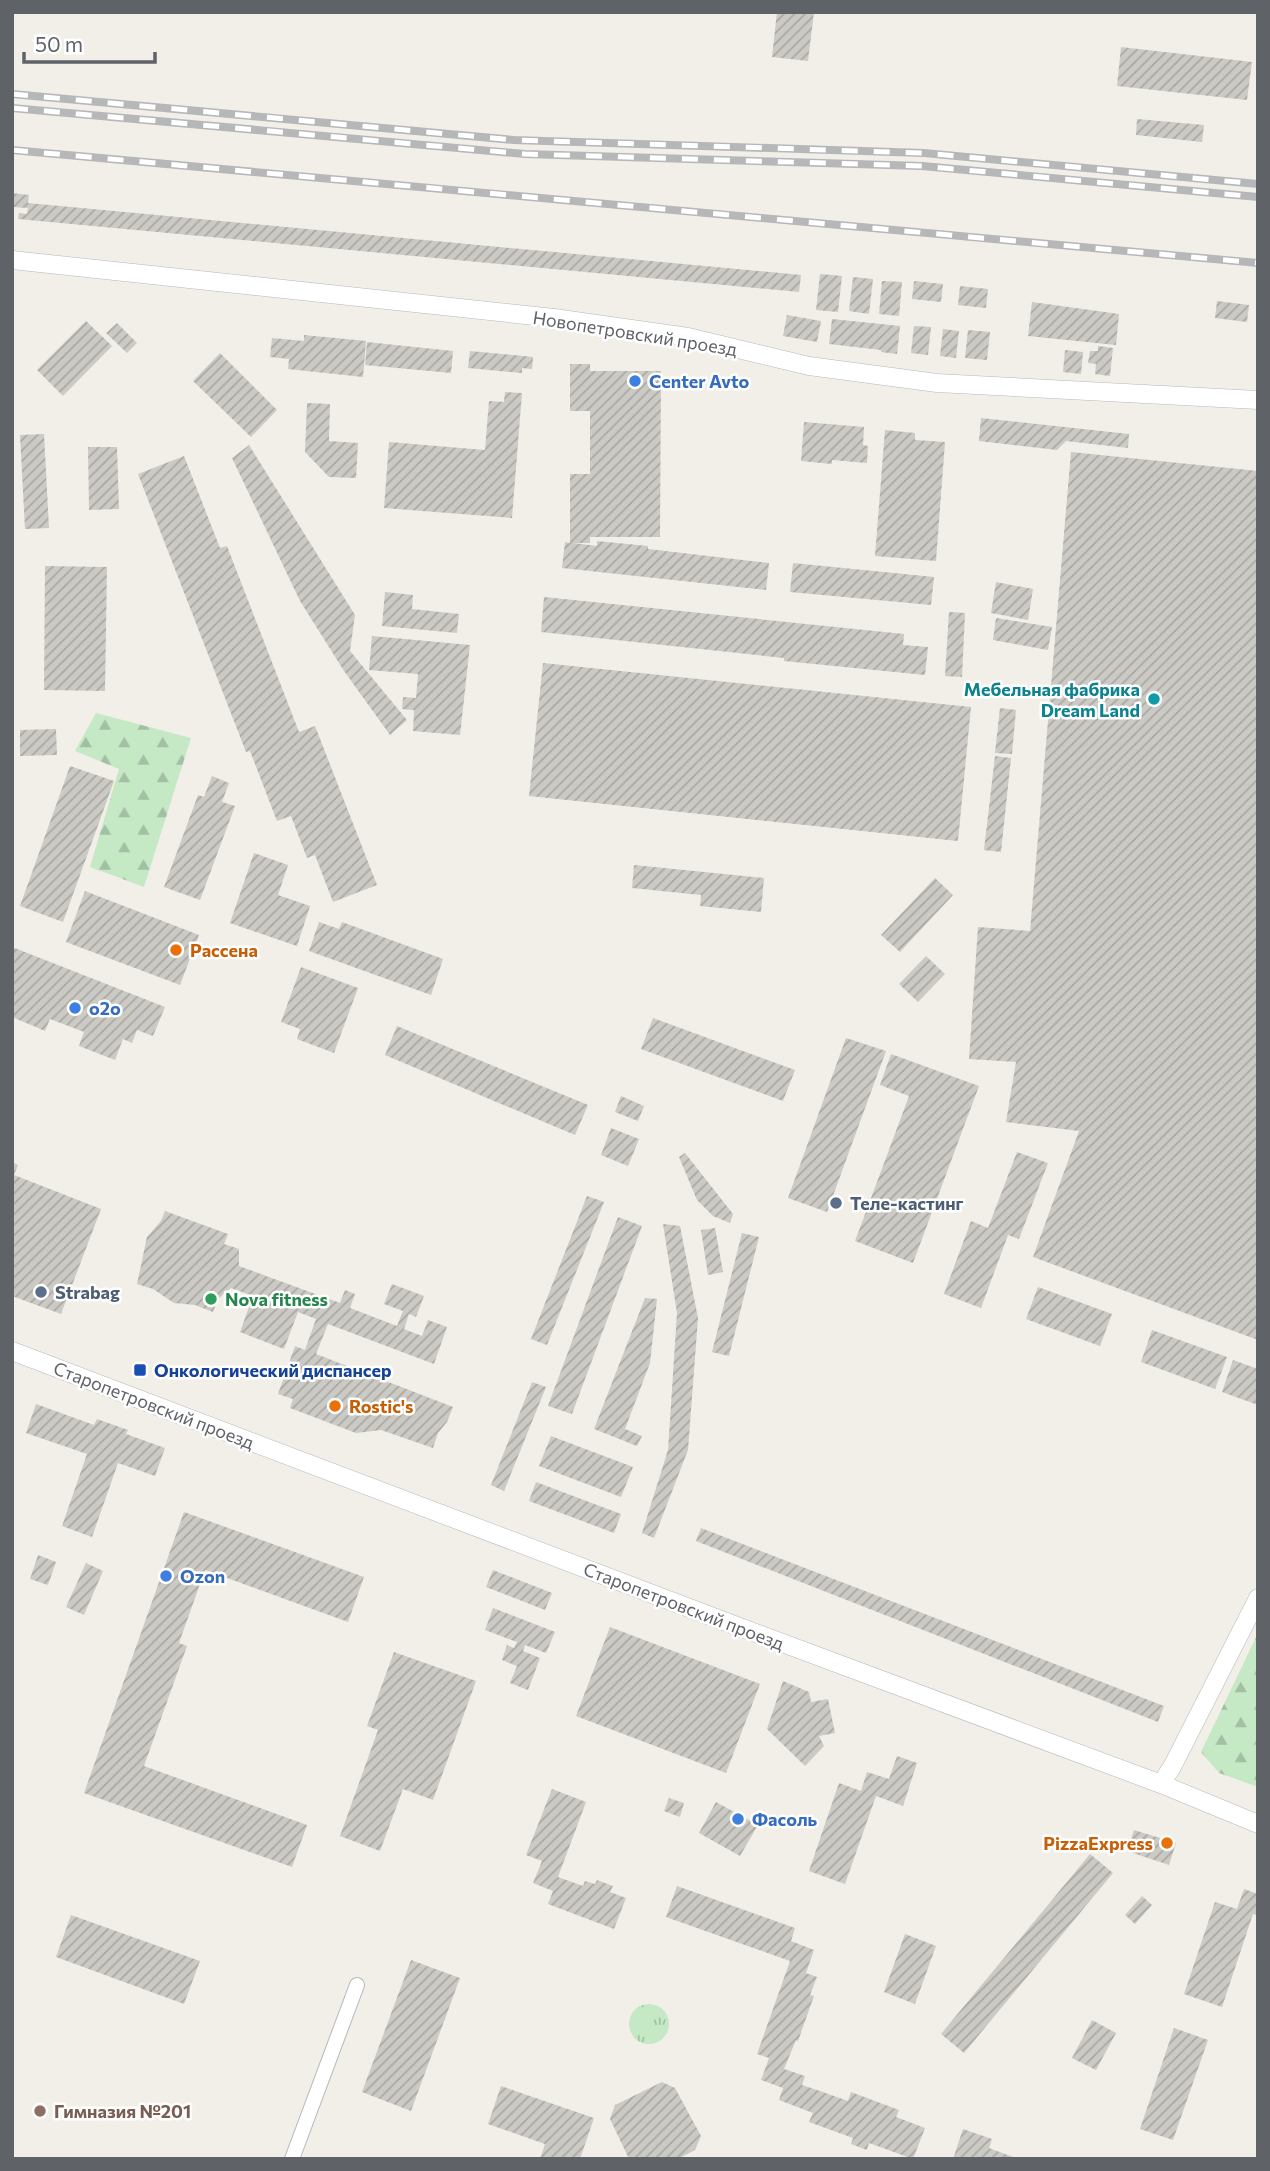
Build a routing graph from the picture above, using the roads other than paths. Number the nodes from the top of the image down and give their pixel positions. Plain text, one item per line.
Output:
1 (12, 260) edge
2 (1258, 400) edge
3 (12, 1351) edge
4 (1258, 1598) edge
5 (1161, 1784) junction
6 (1258, 1824) edge
7 (357, 1985) dead end
8 (292, 2159) edge

1 - 2 street, Новопетровский проезд
3 - 5 street, Старопетровский проезд
4 - 5 street
5 - 6 street, Старопетровский проезд
7 - 8 street

